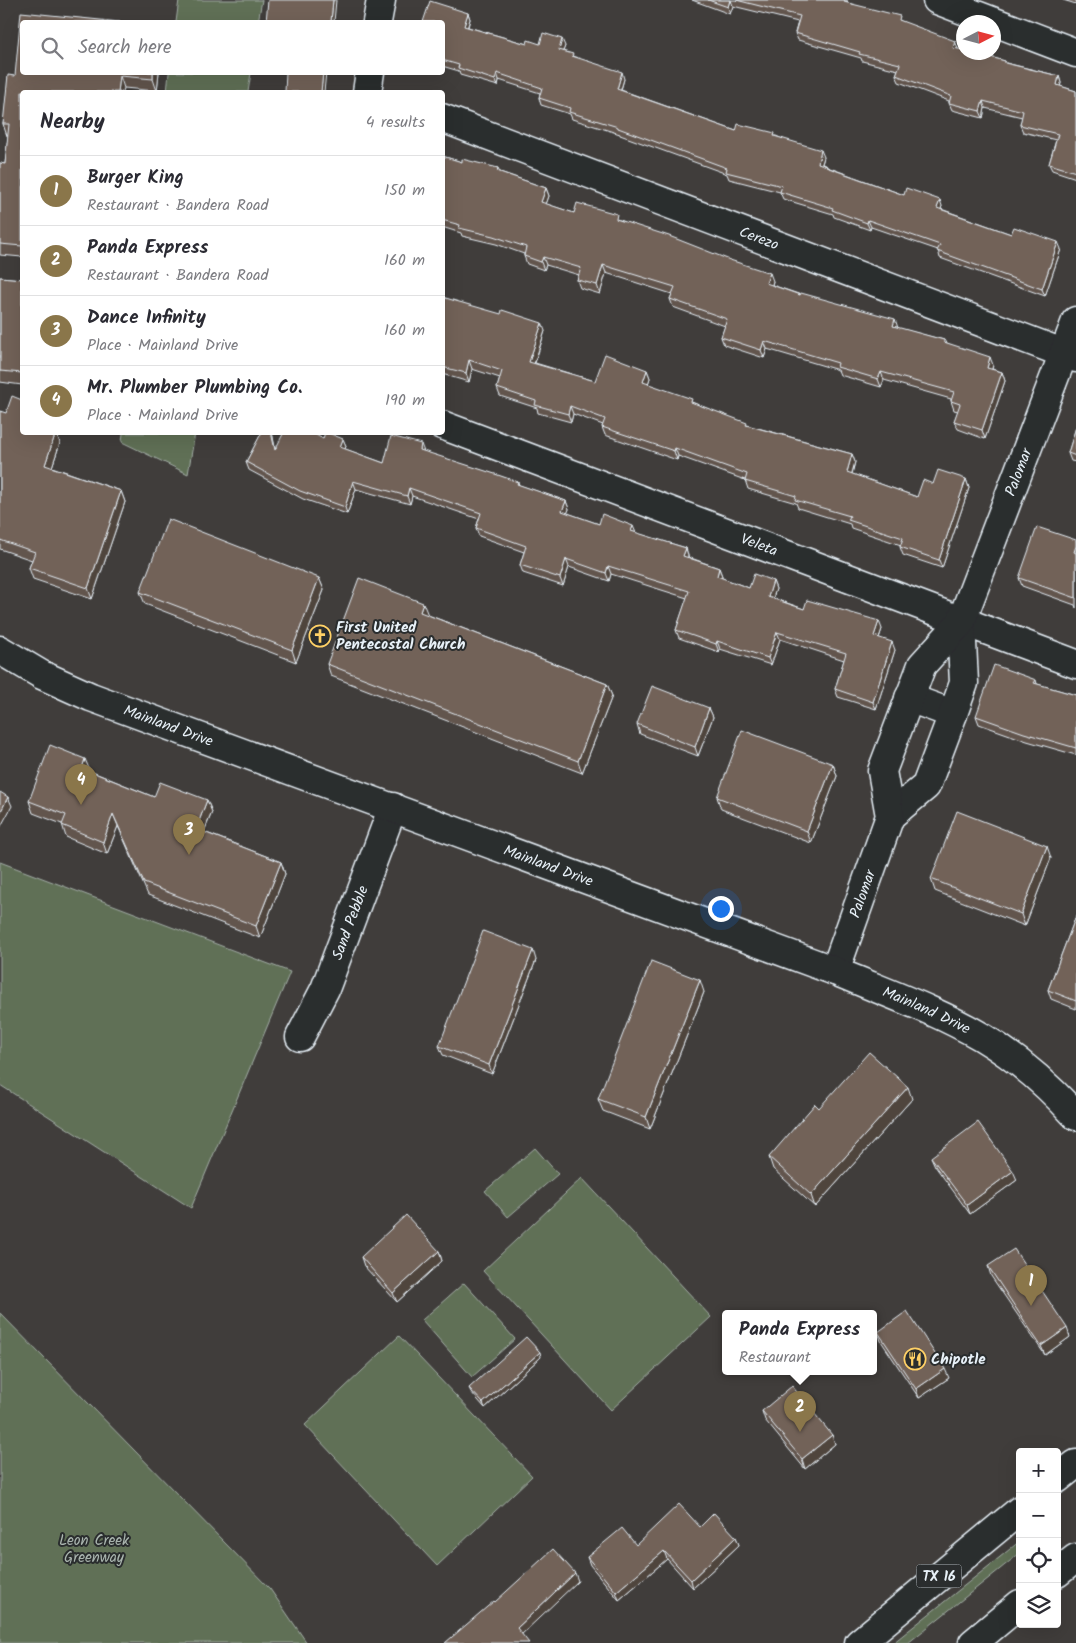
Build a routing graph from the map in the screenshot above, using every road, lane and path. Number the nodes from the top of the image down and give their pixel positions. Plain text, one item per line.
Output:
1 (381, 0) edge
2 (937, 0) edge
3 (377, 20) edge
4 (1076, 53) edge
5 (445, 119) edge
6 (1076, 320) edge
7 (1070, 355) edge
8 (445, 426) edge
9 (961, 622) junction
10 (0, 650) edge
11 (1076, 664) edge
12 (909, 698) junction
13 (953, 714) junction
14 (393, 807) junction
15 (890, 816) junction
16 (835, 971) junction
17 (300, 1037) dead end
18 (1076, 1116) edge
19 (1076, 1464) edge
20 (1061, 1476) edge
21 (1016, 1513) edge
22 (1076, 1558) edge
23 (1061, 1570) edge
24 (1016, 1607) edge
25 (859, 1643) edge
26 (973, 1643) edge

1 - 3 street
2 - 4 street
5 - 7 street, Cerezo
6 - 7 street, Palomar
7 - 9 street, Palomar
8 - 9 street, Veleta
9 - 11 street, Veleta
9 - 12 street, Palomar
9 - 13 street, Palomar
10 - 14 street, Mainland Drive
12 - 13 street
12 - 15 street, Palomar
13 - 15 street, Palomar
14 - 16 street, Mainland Drive
14 - 17 street, Sand Pebble
15 - 16 street, Palomar
16 - 18 street, Mainland Drive
19 - 20 street
21 - 25 street, TX 16
22 - 23 street
24 - 26 street

